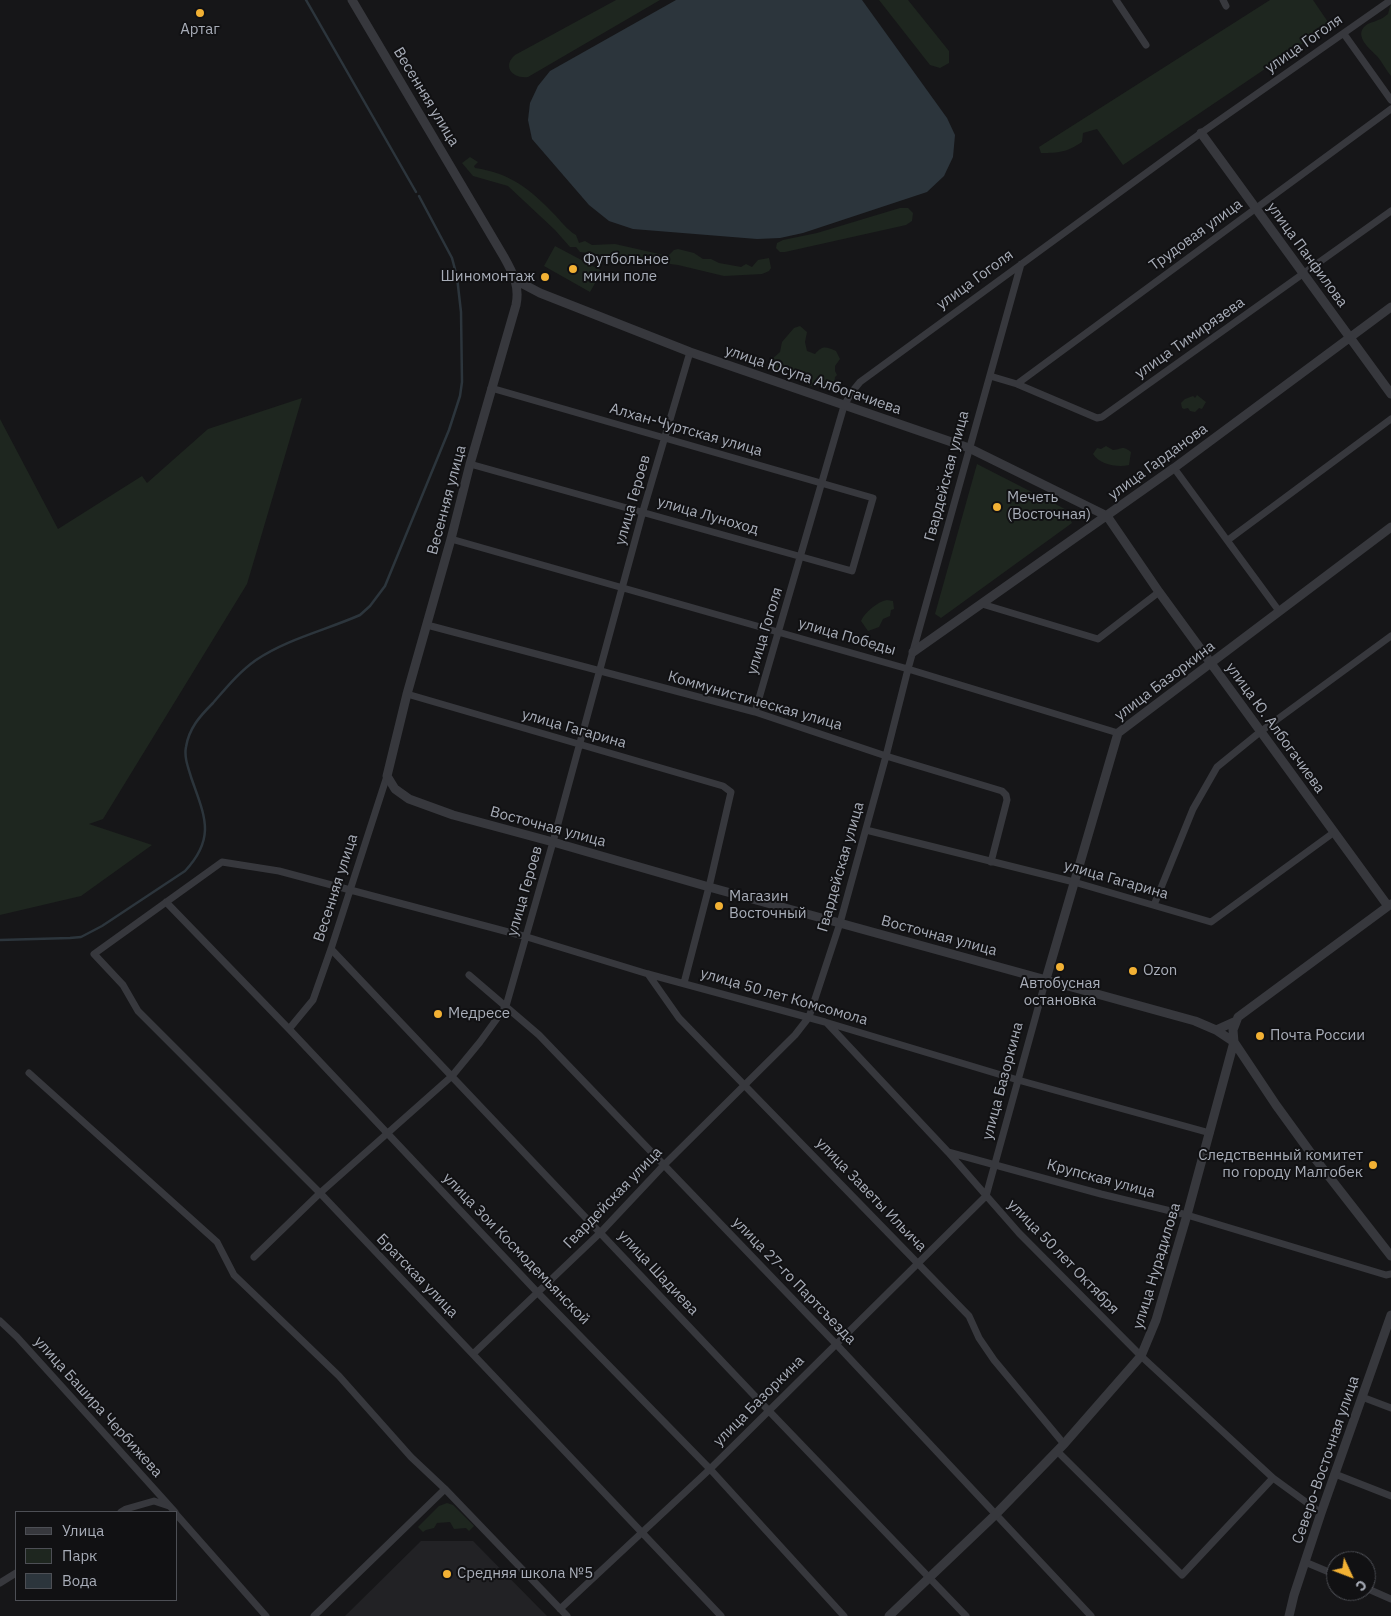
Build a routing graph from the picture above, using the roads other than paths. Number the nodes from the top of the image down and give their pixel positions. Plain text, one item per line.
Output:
1 (352, 0) edge
2 (1116, 0) edge
3 (1391, 0) edge
4 (1344, 34) junction
5 (1146, 45) dead end
6 (1391, 100) edge
7 (1391, 109) edge
8 (1201, 133) junction
9 (1256, 208) junction
10 (1391, 211) edge
11 (1021, 264) junction
12 (512, 272) junction
13 (1303, 274) junction
14 (1391, 307) edge
15 (1350, 337) junction
16 (690, 352) junction
17 (990, 376) junction
18 (1017, 384) junction
19 (492, 388) junction
20 (1391, 394) edge
21 (844, 406) junction
22 (1391, 418) edge
23 (665, 438) junction
24 (969, 448) junction
25 (470, 464) junction
26 (1174, 468) junction
27 (822, 483) junction
28 (643, 511) junction
29 (1107, 516) junction
30 (1391, 527) edge
31 (451, 539) junction
32 (1228, 540) junction
33 (801, 558) junction
34 (852, 571) joint
35 (622, 588) junction
36 (1159, 592) junction
37 (982, 604) junction
38 (1279, 611) junction
39 (427, 625) junction
40 (778, 633) junction
41 (1391, 636) edge
42 (913, 652) junction
43 (1210, 663) junction
44 (908, 669) junction
45 (599, 672) junction
46 (407, 694) junction
47 (755, 712) junction
48 (1260, 732) junction
49 (1118, 734) junction
50 (580, 745) junction
51 (886, 756) junction
52 (387, 776) junction
53 (866, 830) junction
54 (1333, 833) junction
55 (553, 842) junction
56 (990, 862) junction
57 (1074, 882) junction
58 (709, 887) junction
59 (350, 891) junction
60 (166, 902) junction
61 (1154, 905) junction
62 (1389, 905) edge
63 (840, 923) junction
64 (527, 937) junction
65 (332, 949) junction
66 (94, 954) joint
67 (648, 974) junction
68 (468, 975) dead end
69 (1046, 979) junction
70 (684, 983) junction
71 (506, 1006) junction
72 (809, 1017) junction
73 (1236, 1021) junction
74 (826, 1022) junction
75 (289, 1029) junction
76 (1216, 1030) junction
77 (1234, 1042) junction
78 (30, 1073) dead end
79 (452, 1076) junction
80 (1018, 1080) junction
81 (745, 1085) junction
82 (1210, 1133) junction
83 (388, 1134) junction
84 (948, 1152) junction
85 (664, 1165) junction
86 (995, 1165) junction
87 (320, 1193) junction
88 (986, 1196) junction
89 (1187, 1216) junction
90 (601, 1232) junction
91 (1391, 1256) edge
92 (254, 1257) dead end
93 (918, 1263) junction
94 (1391, 1274) edge
95 (538, 1292) junction
96 (1391, 1314) edge
97 (0, 1321) edge
98 (836, 1344) junction
99 (473, 1354) junction
100 (1141, 1356) junction
101 (1362, 1397) junction
102 (1391, 1408) edge
103 (769, 1411) junction
104 (1061, 1448) junction
105 (710, 1469) junction
106 (1335, 1474) junction
107 (1273, 1478) junction
108 (444, 1489) junction
109 (1391, 1496) edge
110 (169, 1506) junction
111 (123, 1511) edge
112 (173, 1511) edge
113 (1321, 1513) junction
114 (995, 1515) junction
115 (178, 1516) edge
116 (642, 1533) junction
117 (1305, 1562) junction
118 (1326, 1571) edge
119 (15, 1574) edge
120 (929, 1577) junction
121 (0, 1583) edge
122 (1376, 1592) edge
123 (1391, 1599) edge
124 (560, 1609) junction
125 (266, 1616) edge
126 (314, 1616) edge
127 (567, 1616) edge
128 (721, 1616) edge
129 (844, 1616) edge
130 (889, 1616) edge
131 (966, 1616) edge
132 (1092, 1616) edge
133 (1289, 1616) edge

1 - 12 street, Весенняя улица
2 - 5 street
3 - 4 street, улица Гоголя
4 - 6 street
4 - 8 street, улица Гоголя
7 - 9 street, Трудовая улица
8 - 9 street, улица Панфилова
8 - 11 street, улица Гоголя
9 - 13 street, улица Панфилова
9 - 18 street, Трудовая улица
10 - 13 street, улица Тимирязева
11 - 17 street, Гвардейская улица
11 - 21 street, улица Гоголя
12 - 16 street, улица Юсупа Албогачиева
12 - 19 street, Весенняя улица
13 - 15 street, улица Панфилова
13 - 18 street, улица Тимирязева
14 - 15 street, улица Гарданова
15 - 20 street, улица Панфилова
15 - 26 street, улица Гарданова
16 - 21 street, улица Юсупа Албогачиева
16 - 23 street, улица Героев
17 - 18 street, улица Тимирязева
17 - 24 street, Гвардейская улица
19 - 23 street, Алхан-Чуртская улица
19 - 25 street, Весенняя улица
21 - 24 street, улица Юсупа Албогачиева
21 - 27 street, улица Гоголя
22 - 32 street
23 - 27 street, Алхан-Чуртская улица
23 - 28 street, улица Героев
24 - 29 street, улица Юсупа Албогачиева
24 - 42 street, Гвардейская улица
25 - 28 street, улица Луноход
25 - 31 street, Весенняя улица
26 - 29 street, улица Гарданова
26 - 32 street
27 - 33 street, улица Гоголя
27 - 34 street, Алхан-Чуртская улица
28 - 33 street, улица Луноход
28 - 35 street, улица Героев
29 - 36 street, улица Ю. Албогачиева
29 - 37 street, улица Гарданова
30 - 38 street, улица Базоркина
31 - 35 street, улица Победы
31 - 39 street, Весенняя улица
32 - 38 street
33 - 34 street, улица Луноход
33 - 40 street, улица Гоголя
35 - 40 street, улица Победы
35 - 45 street, улица Героев
36 - 37 street
36 - 43 street, улица Ю. Албогачиева
37 - 42 street, улица Гарданова
38 - 43 street, улица Базоркина
39 - 45 street, Коммунистическая улица
39 - 46 street, Весенняя улица
40 - 44 street, улица Победы
40 - 47 street, улица Гоголя
41 - 48 street
42 - 44 street, Гвардейская улица
43 - 48 street, улица Ю. Албогачиева
43 - 49 street, улица Базоркина
44 - 49 street, улица Победы
44 - 51 street, Гвардейская улица
45 - 47 street, Коммунистическая улица
45 - 50 street, улица Героев
46 - 50 street, улица Гагарина
46 - 52 street, Весенняя улица
47 - 51 street, Коммунистическая улица
48 - 54 street, улица Ю. Албогачиева
48 - 61 street
49 - 57 street, улица Базоркина
50 - 55 street, улица Героев
50 - 58 street, улица Гагарина
51 - 53 street, Гвардейская улица
51 - 56 street, Коммунистическая улица
52 - 55 street, Восточная улица
52 - 59 street, Весенняя улица
53 - 56 street, улица Гагарина
53 - 63 street, Гвардейская улица
54 - 61 street, улица Гагарина
54 - 62 street, улица Ю. Албогачиева
55 - 58 street, Восточная улица
55 - 64 street, улица Героев
56 - 57 street, улица Гагарина
57 - 61 street, улица Гагарина
57 - 69 street, улица Базоркина
58 - 63 street, Восточная улица
58 - 70 street
59 - 60 street, улица 50 лет Комсомола
59 - 64 street, улица 50 лет Комсомола
59 - 65 street, Весенняя улица
60 - 66 street, улица 50 лет Комсомола
60 - 75 street, улица Зои Космодемьянской
62 - 73 street
63 - 69 street, Восточная улица
63 - 72 street, Гвардейская улица
64 - 67 street, улица 50 лет Комсомола
64 - 71 street, улица Героев
65 - 75 street, Весенняя улица
65 - 79 street, улица Шадиева
66 - 87 street, Братская улица
67 - 70 street, улица 50 лет Комсомола
67 - 81 street, улица Заветы Ильича
68 - 71 street, улица 27-го Партсъезда
69 - 76 street, Восточная улица
69 - 80 street, улица Базоркина
70 - 72 street, улица 50 лет Комсомола
71 - 79 street, улица Героев
71 - 85 street, улица 27-го Партсъезда
72 - 74 street, улица 50 лет Комсомола
72 - 81 street, Гвардейская улица
73 - 76 street
73 - 77 street, улица Нурадилова
74 - 80 street, улица 50 лет Комсомола
74 - 84 street, улица 50 лет Октября
75 - 83 street, улица Зои Космодемьянской
76 - 77 street, Восточная улица
77 - 82 street, улица Нурадилова
77 - 91 street, Восточная улица
78 - 108 street
79 - 83 street, улица Героев
79 - 90 street, улица Шадиева
80 - 82 street, улица 50 лет Комсомола
80 - 86 street, улица Базоркина
81 - 85 street, Гвардейская улица
81 - 93 street, улица Заветы Ильича
82 - 89 street, улица Нурадилова
83 - 87 street, улица Героев
83 - 95 street, улица Зои Космодемьянской
84 - 86 street, Крупская улица
84 - 88 street, улица 50 лет Октября
85 - 90 street, Гвардейская улица
85 - 98 street, улица 27-го Партсъезда
86 - 88 street, улица Базоркина
86 - 89 street, Крупская улица
87 - 92 street, улица Героев
87 - 99 street, Братская улица
88 - 93 street, улица Базоркина
88 - 100 street, улица 50 лет Октября
89 - 94 street, Крупская улица
89 - 100 street, улица Нурадилова
90 - 95 street, Гвардейская улица
90 - 103 street, улица Шадиева
93 - 98 street, улица Базоркина
93 - 104 street, улица Заветы Ильича
95 - 99 street, Гвардейская улица
95 - 105 street, улица Зои Космодемьянской
96 - 101 street, Северо-Восточная улица
97 - 110 street, улица Башира Чербижева
98 - 103 street, улица Базоркина
98 - 114 street, улица 27-го Партсъезда
99 - 116 street, Братская улица
100 - 104 street, улица Нурадилова
100 - 107 street, улица 50 лет Октября
101 - 102 street
101 - 106 street, Северо-Восточная улица
103 - 105 street, улица Базоркина
103 - 120 street, улица Шадиева
104 - 107 street, улица Заветы Ильича
104 - 114 street, улица Нурадилова
105 - 116 street, улица Базоркина
105 - 129 street, улица Зои Космодемьянской
106 - 109 street
106 - 113 street, Северо-Восточная улица
107 - 113 street, улица 50 лет Октября
108 - 124 street
108 - 126 street
110 - 111 street
110 - 112 street, улица Башира Чербижева
113 - 117 street, Северо-Восточная улица
114 - 120 street, улица Нурадилова
114 - 132 street, улица 27-го Партсъезда
115 - 125 street, улица Башира Чербижева
116 - 124 street, улица Базоркина
116 - 128 street, Братская улица
117 - 118 street
117 - 133 street, Северо-Восточная улица
119 - 121 street
120 - 130 street, улица Нурадилова
120 - 131 street, улица Шадиева
122 - 123 street
124 - 127 street

